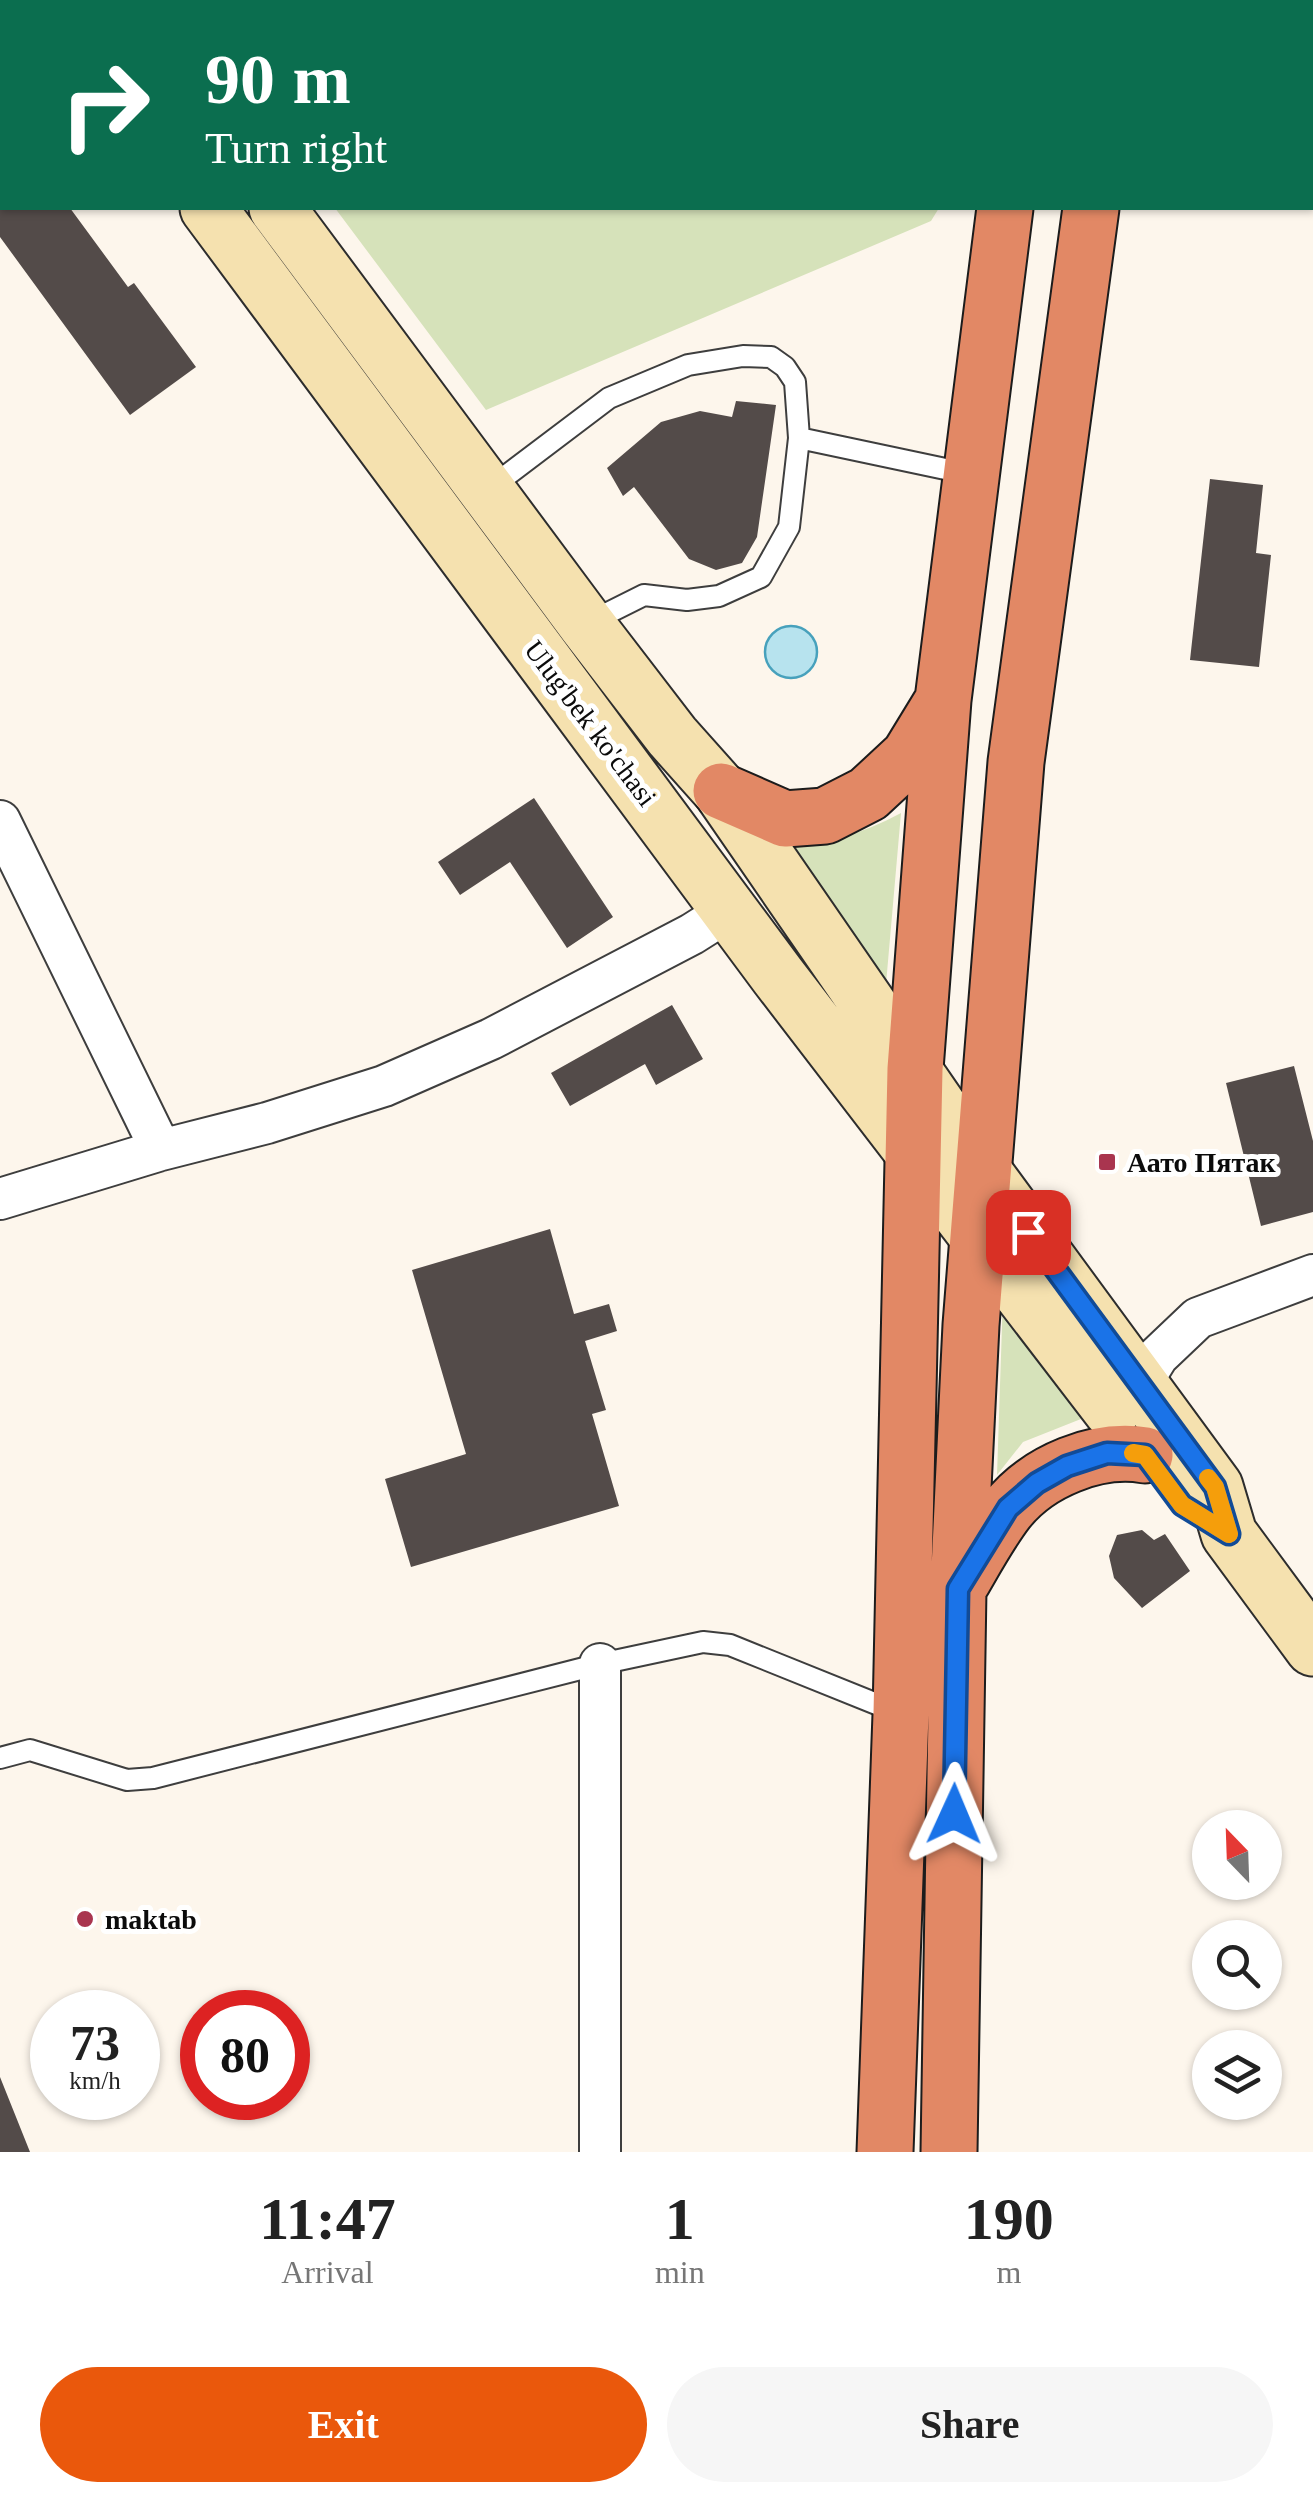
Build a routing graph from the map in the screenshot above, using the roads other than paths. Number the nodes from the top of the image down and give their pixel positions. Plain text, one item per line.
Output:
1 (209, 210) edge
2 (278, 210) edge
3 (1005, 210) edge
4 (1091, 210) edge
5 (800, 438) junction
6 (970, 474) junction
7 (487, 490) junction
8 (586, 624) junction
9 (943, 700) junction
10 (721, 791) junction
11 (0, 821) edge
12 (730, 910) junction
13 (914, 1069) junction
14 (161, 1150) junction
15 (914, 1155) junction
16 (983, 1171) junction
17 (0, 1199) edge
18 (978, 1234) junction
19 (1313, 1275) edge
20 (1140, 1385) junction
21 (1145, 1455) junction
22 (1229, 1534) junction
23 (958, 1589) junction
24 (1313, 1648) edge
25 (600, 1664) junction
26 (901, 1714) junction
27 (0, 1758) edge
28 (600, 2152) edge
29 (884, 2152) edge
30 (949, 2152) edge

1 - 12 main road, Ulug'bek ko'chasi
2 - 7 main road, Ulug'bek ko'chasi
3 - 6 highway
4 - 16 highway
5 - 6 lane
5 - 7 lane
5 - 8 lane
6 - 9 highway
7 - 8 main road, Ulug'bek ko'chasi
8 - 10 main road, Ulug'bek ko'chasi
9 - 10 highway
9 - 13 highway
10 - 13 main road, Ulug'bek ko'chasi
11 - 14 street
12 - 14 street
12 - 15 main road, Ulug'bek ko'chasi
13 - 15 highway
13 - 16 main road, Ulug'bek ko'chasi
14 - 17 street
15 - 18 main road, Ulug'bek ko'chasi
15 - 26 highway
16 - 18 highway
16 - 20 main road, Ulug'bek ko'chasi
18 - 21 main road, Ulug'bek ko'chasi
18 - 23 highway
19 - 20 street
20 - 22 main road, Ulug'bek ko'chasi
21 - 22 main road, Ulug'bek ko'chasi
21 - 23 highway
22 - 24 main road
23 - 30 highway
25 - 26 lane
25 - 27 lane
25 - 28 street
26 - 29 highway

